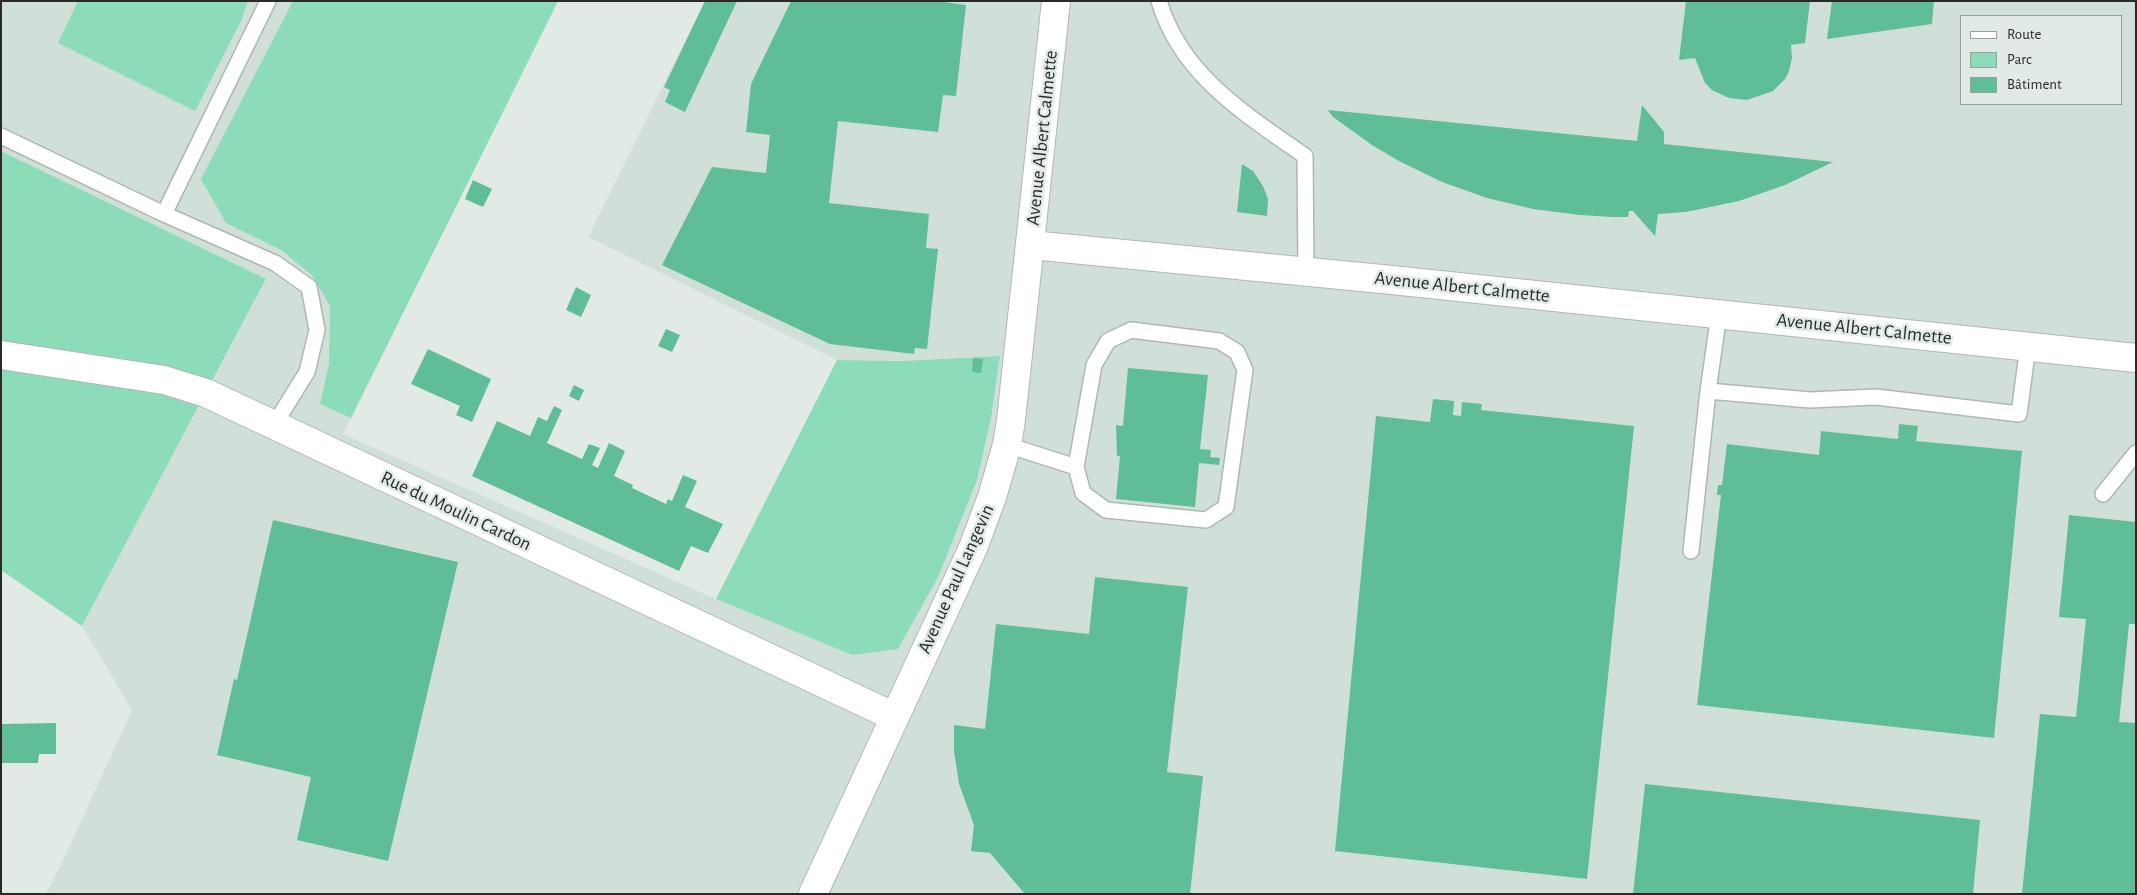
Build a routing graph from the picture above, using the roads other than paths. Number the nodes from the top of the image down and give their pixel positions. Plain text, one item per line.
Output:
1 (268, 1) edge
2 (1056, 1) edge
3 (1159, 1) edge
4 (1, 136) edge
5 (164, 214) junction
6 (1031, 245) junction
7 (1306, 272) junction
8 (1719, 314) junction
9 (2028, 346) junction
10 (1, 355) edge
11 (2136, 358) edge
12 (1708, 391) junction
13 (274, 425) junction
14 (1007, 445) junction
15 (2136, 453) edge
16 (1076, 467) junction
17 (2103, 494) dead end
18 (1691, 551) dead end
19 (895, 717) junction
20 (813, 894) edge

1 - 5 lane
2 - 6 street, Avenue Albert Calmette
3 - 7 lane
4 - 5 lane
5 - 13 lane
6 - 7 street, Avenue Albert Calmette
6 - 14 street, Avenue Paul Langevin
7 - 8 street, Avenue Albert Calmette
8 - 9 street, Avenue Albert Calmette
8 - 12 lane
9 - 11 street, Avenue Albert Calmette
9 - 12 lane
10 - 13 street, Rue du Moulin Cardon
12 - 18 lane
13 - 19 street, Rue du Moulin Cardon
14 - 16 lane
14 - 19 street, Avenue Paul Langevin
15 - 17 lane
16 - 16 lane
19 - 20 street, Avenue Paul Langevin

